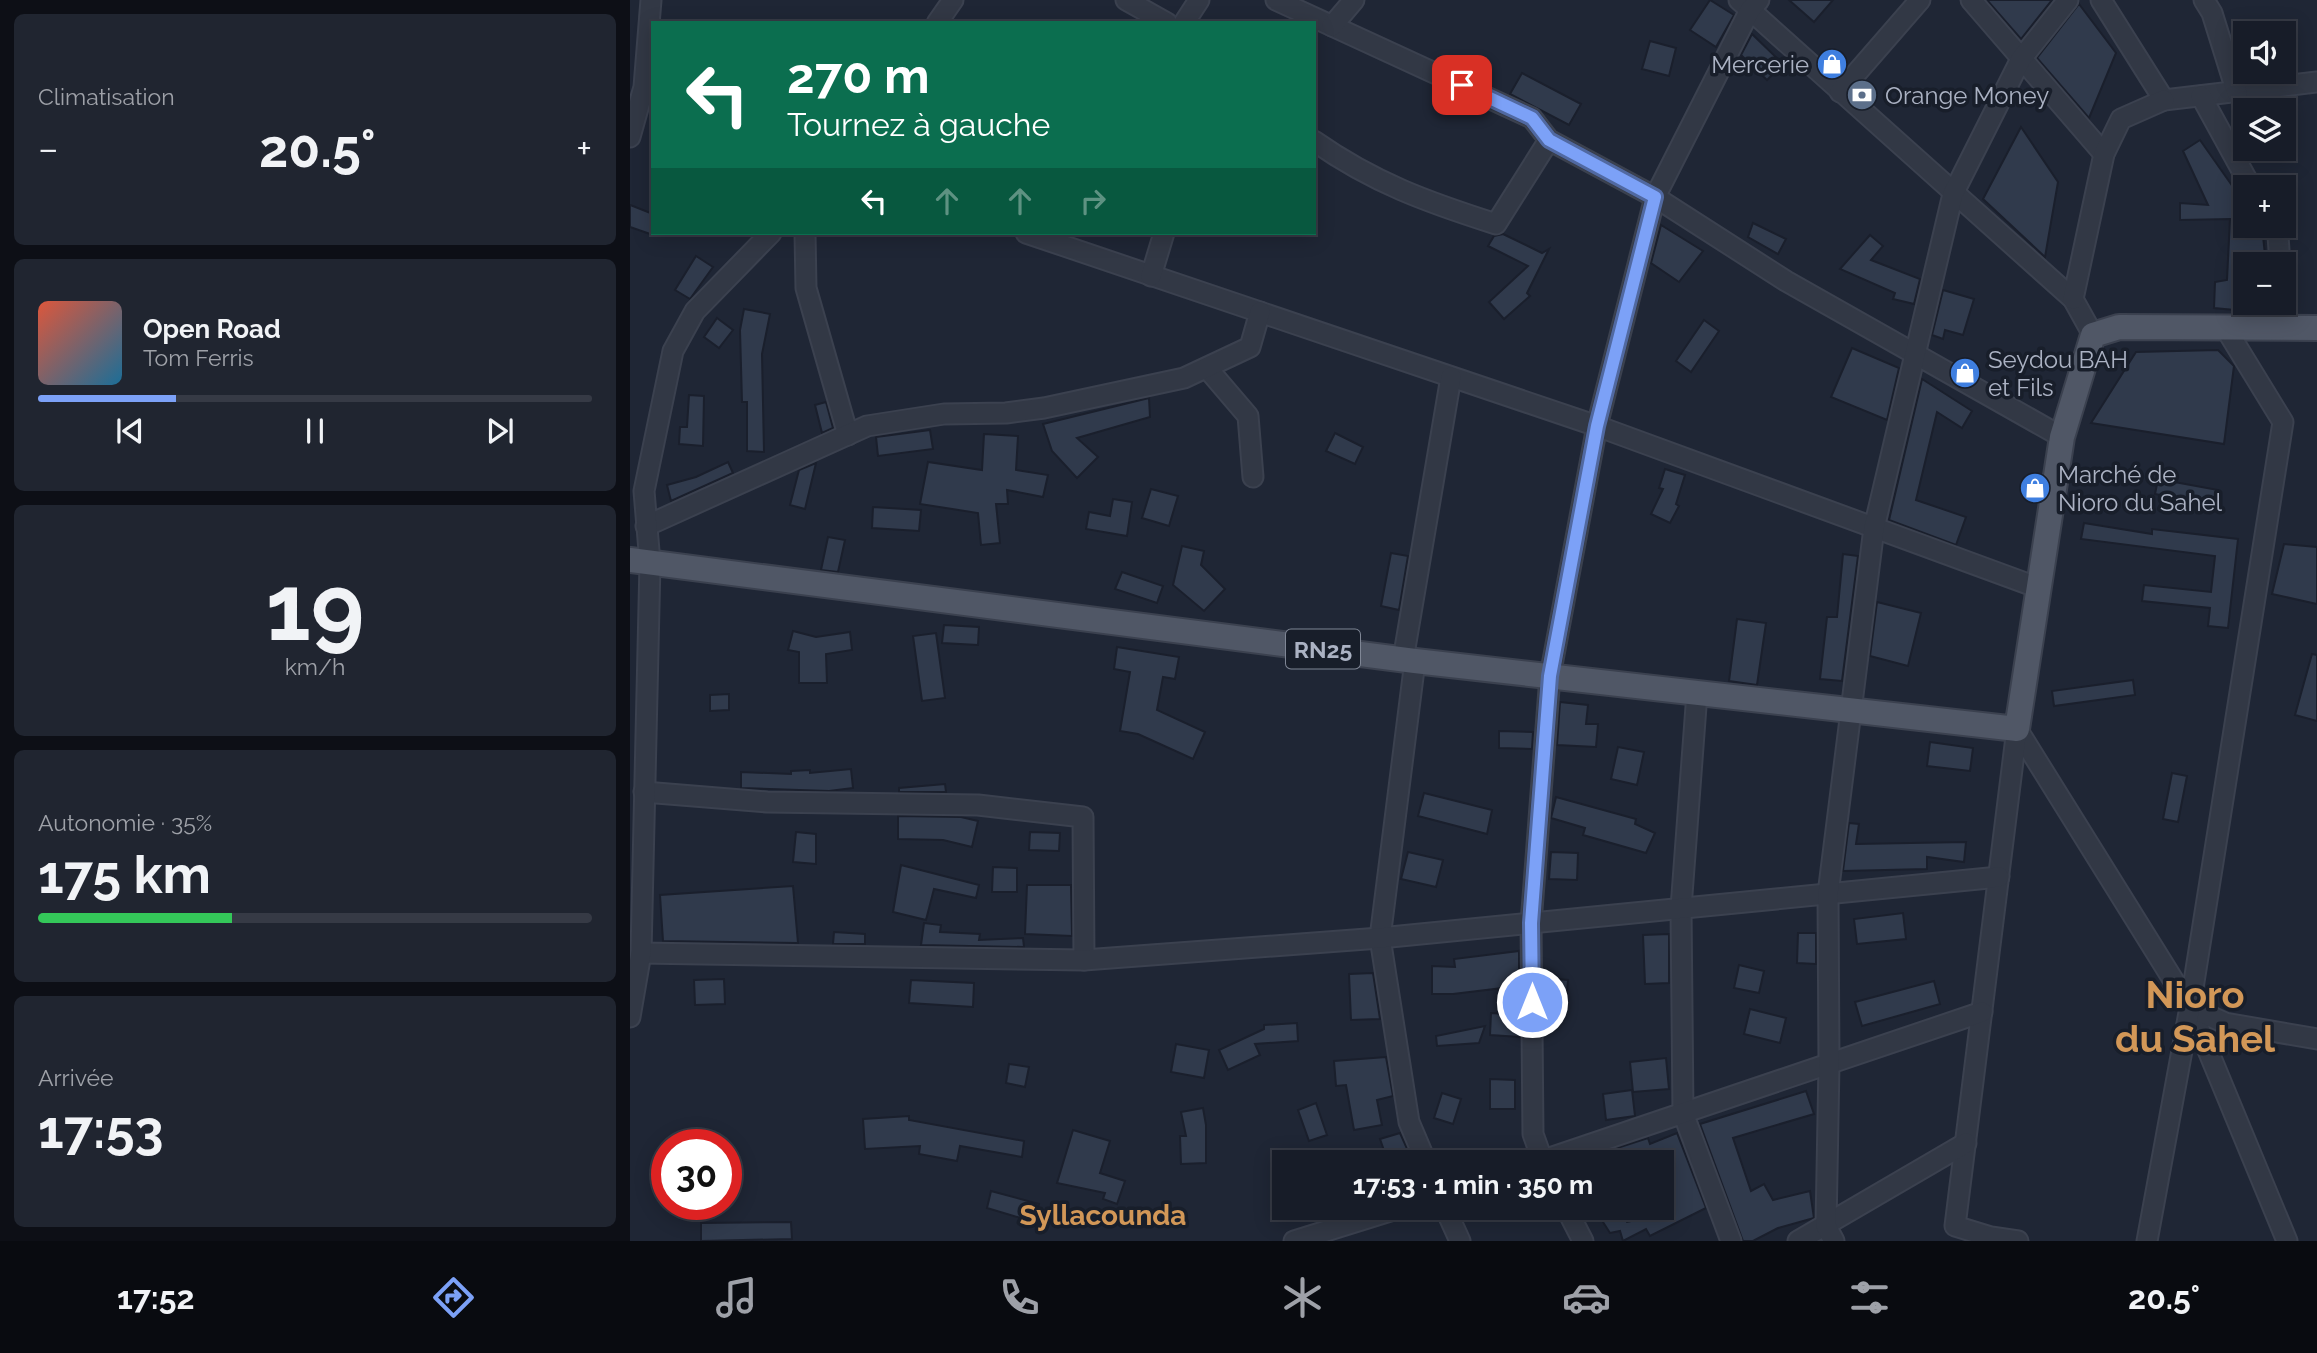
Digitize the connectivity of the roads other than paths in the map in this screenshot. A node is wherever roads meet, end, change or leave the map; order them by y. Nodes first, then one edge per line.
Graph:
1 (651, 0) edge
2 (953, 0) edge
3 (1126, 0) edge
4 (1199, 0) edge
5 (1276, 0) edge
6 (1354, 0) edge
7 (1920, 0) edge
8 (1971, 0) edge
9 (2068, 0) edge
10 (2101, 0) edge
11 (2204, 0) edge
12 (1749, 3) edge
13 (1290, 16) edge
14 (938, 21) edge
15 (1163, 21) edge
16 (1185, 21) edge
17 (1311, 21) edge
18 (1316, 22) edge
19 (1332, 26) junction
20 (2021, 59) junction
21 (2317, 82) edge
22 (642, 87) edge
23 (1840, 92) junction
24 (2237, 93) junction
25 (2201, 96) junction
26 (2164, 100) junction
27 (630, 137) edge
28 (1549, 140) junction
29 (1316, 142) edge
30 (2104, 154) junction
31 (2244, 175) edge
32 (1952, 194) junction
33 (1655, 197) junction
34 (769, 235) edge
35 (805, 235) edge
36 (1032, 235) edge
37 (1163, 235) edge
38 (1151, 276) junction
39 (2073, 299) junction
40 (1260, 312) junction
41 (2283, 315) edge
42 (2226, 328) junction
43 (2284, 328) junction
44 (2317, 328) edge
45 (2093, 335) junction
46 (1914, 352) junction
47 (1207, 368) junction
48 (1451, 377) junction
49 (1597, 426) junction
50 (848, 435) junction
51 (2062, 437) junction
52 (1254, 477) dead end
53 (646, 526) junction
54 (1874, 528) junction
55 (640, 562) edge
56 (2039, 588) junction
57 (1409, 660) junction
58 (1550, 676) junction
59 (1697, 693) junction
60 (1852, 710) junction
61 (2017, 729) junction
62 (644, 792) junction
63 (1998, 877) junction
64 (1828, 894) junction
65 (1681, 908) junction
66 (1531, 923) junction
67 (1380, 938) junction
68 (641, 953) junction
69 (1084, 960) junction
70 (2190, 1007) junction
71 (1982, 1012) junction
72 (630, 1017) edge
73 (2317, 1039) edge
74 (1829, 1064) junction
75 (1683, 1113) junction
76 (1966, 1143) junction
77 (1421, 1150) edge
78 (1538, 1150) edge
79 (1574, 1150) edge
80 (1361, 1220) edge
81 (1450, 1220) edge
82 (1572, 1220) edge
83 (1830, 1233) edge
84 (1954, 1233) edge
85 (1294, 1241) edge
86 (1460, 1241) edge
87 (1583, 1241) edge
88 (1731, 1241) edge
89 (1798, 1241) edge
90 (2018, 1241) edge
91 (2147, 1241) edge
92 (2287, 1241) edge

1 - 22 street
2 - 14 street
3 - 15 street
4 - 16 street
5 - 13 street
6 - 19 street
7 - 23 street
8 - 20 street
9 - 20 street
10 - 26 street
11 - 24 street
12 - 23 street
12 - 33 street
13 - 17 street
18 - 19 street
19 - 28 street
20 - 30 street
20 - 32 street
21 - 24 street
22 - 27 street
23 - 32 street
24 - 25 street
25 - 26 street
25 - 31 street
26 - 30 street
28 - 29 street
28 - 33 street
30 - 39 street
32 - 39 street
32 - 46 street
33 - 46 street
33 - 49 street
34 - 53 street
35 - 50 street
36 - 38 street
37 - 38 street
38 - 40 street
39 - 45 street
40 - 47 street
40 - 48 street
41 - 43 street
42 - 43 main road
42 - 45 main road
42 - 70 street
43 - 44 main road
45 - 51 main road
46 - 51 street
46 - 54 street
47 - 50 street
47 - 52 street
48 - 49 street
48 - 57 street
49 - 54 street
49 - 58 street
50 - 53 street
51 - 56 main road
53 - 55 street
54 - 56 street
54 - 60 street
55 - 57 main road, RN25
55 - 62 street
56 - 61 main road
57 - 58 main road, RN25
57 - 67 street
58 - 59 main road, RN25
58 - 66 street
59 - 60 main road, RN25
59 - 65 street
60 - 61 main road, RN25
60 - 64 street
61 - 63 street
61 - 70 street
62 - 68 street
62 - 69 street
63 - 64 street
63 - 71 street
64 - 65 street
64 - 74 street
65 - 66 street
65 - 75 street
66 - 67 street
66 - 78 street
67 - 69 street
67 - 77 street
68 - 69 street
68 - 72 street
70 - 73 street
70 - 91 street
70 - 92 street
71 - 74 street
71 - 76 street
74 - 75 street
74 - 83 street
75 - 79 street
75 - 88 street
76 - 83 street
76 - 84 street
80 - 85 street
81 - 86 street
82 - 87 street
83 - 89 street
84 - 90 street

